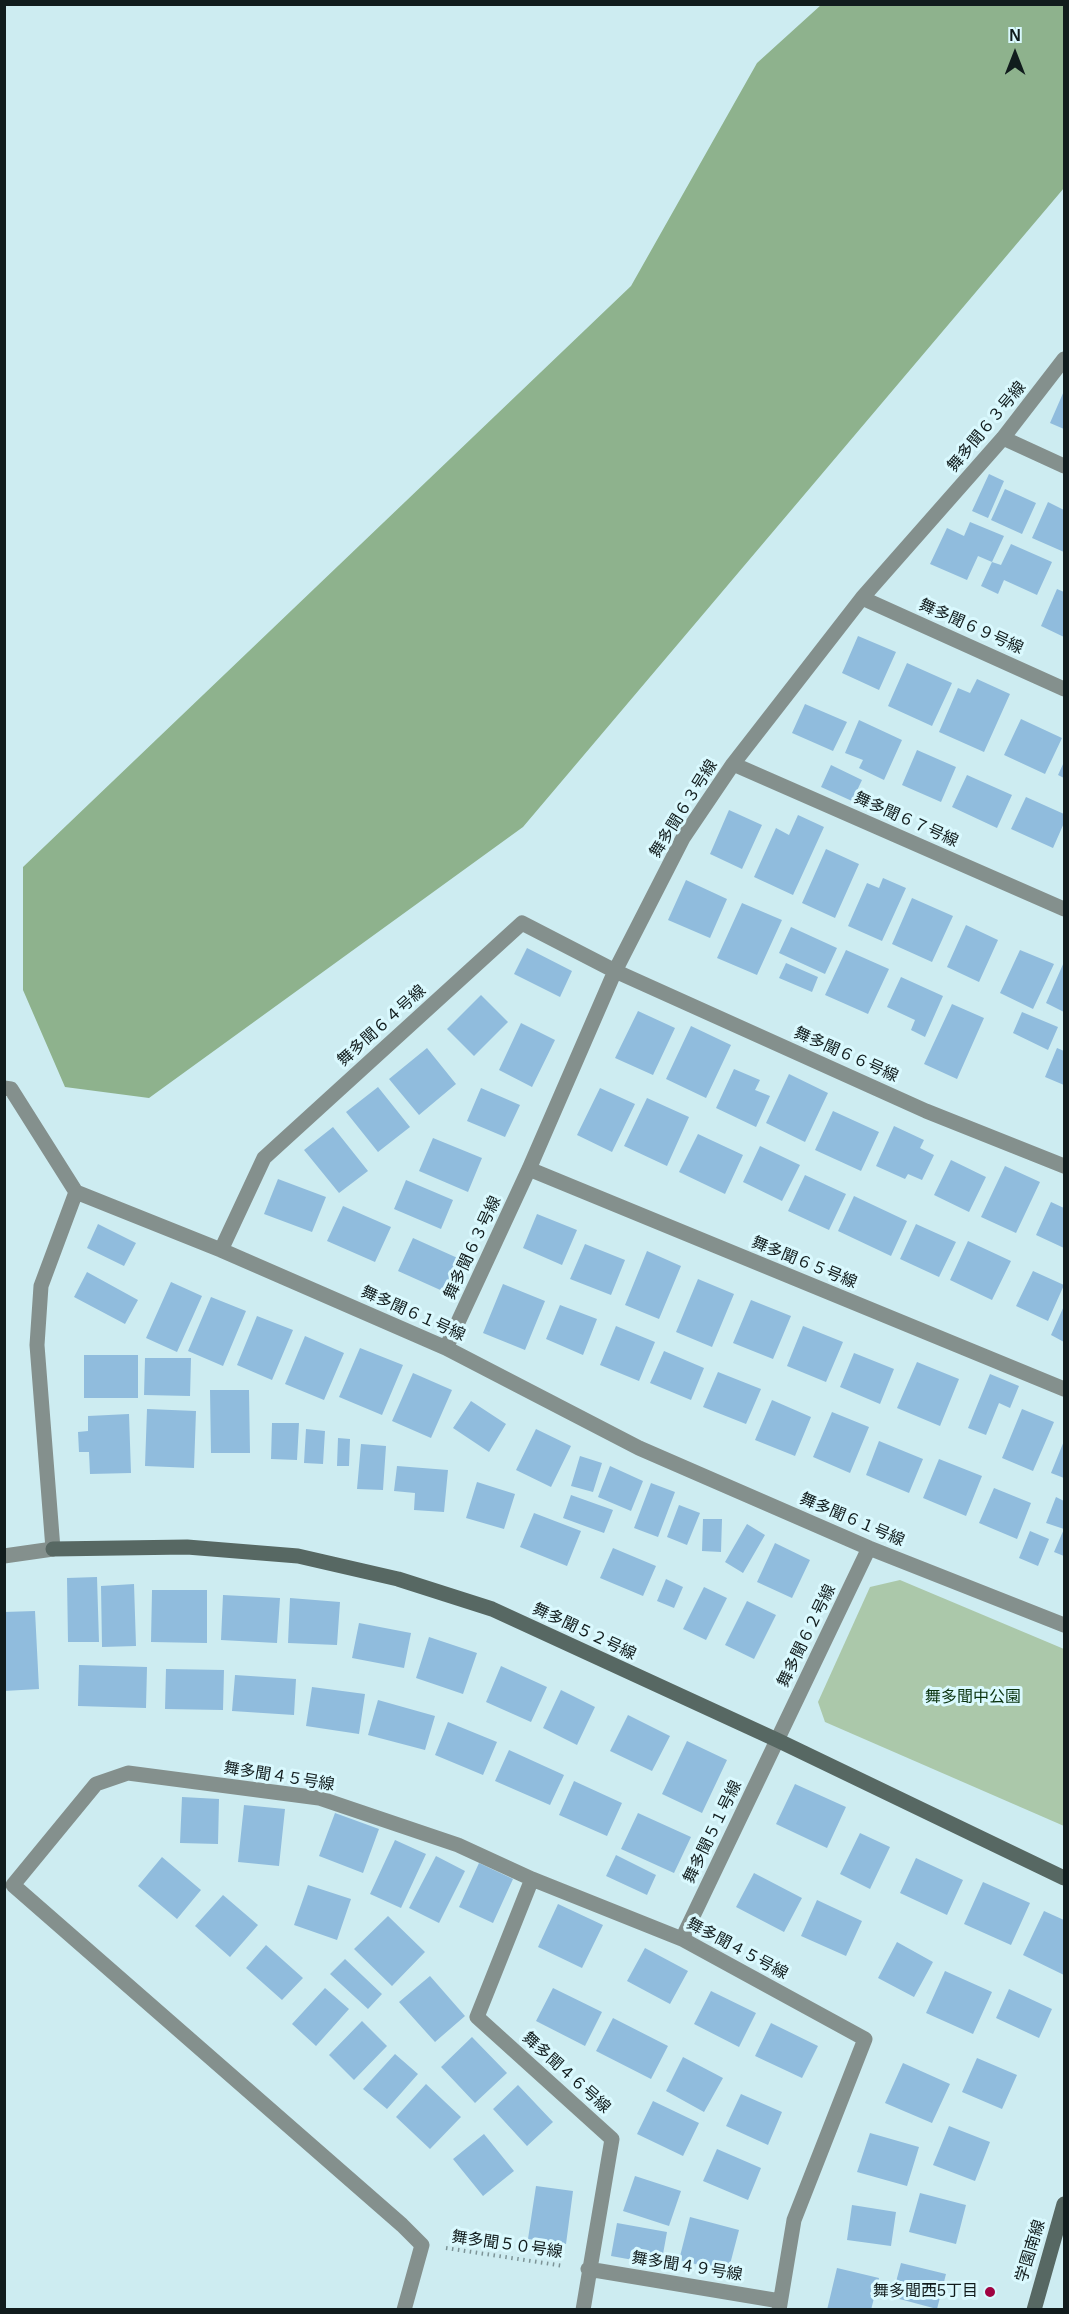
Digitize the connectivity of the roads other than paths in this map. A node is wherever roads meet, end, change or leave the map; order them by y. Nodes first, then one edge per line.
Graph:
1 (1065, 359) edge
2 (1003, 438) junction
3 (1065, 466) edge
4 (862, 598) junction
5 (1065, 689) edge
6 (734, 764) junction
7 (1065, 909) edge
8 (615, 970) junction
9 (4, 1088) edge
10 (1065, 1166) edge
11 (529, 1169) junction
12 (76, 1192) junction
13 (221, 1250) junction
14 (446, 1348) junction
15 (1065, 1389) edge
16 (869, 1548) junction
17 (53, 1549) junction
18 (4, 1556) edge
19 (1065, 1625) edge
20 (777, 1740) junction
21 (1065, 1878) edge
22 (532, 1880) junction
23 (682, 1939) junction
24 (1065, 2204) edge
25 (588, 2269) junction
26 (780, 2305) edge
27 (404, 2310) edge
28 (583, 2310) edge
29 (1034, 2310) edge

1 - 2 street, 舞多聞６３号線
2 - 3 street
2 - 4 street, 舞多聞６３号線
4 - 5 street, 舞多聞６９号線
4 - 6 street, 舞多聞６３号線
6 - 7 street, 舞多聞６７号線
6 - 8 street, 舞多聞６３号線
8 - 10 street, 舞多聞６６号線
8 - 11 street, 舞多聞６３号線
8 - 13 street, 舞多聞６４号線
9 - 12 street
11 - 14 street, 舞多聞６３号線
11 - 15 street, 舞多聞６５号線
12 - 13 street, 舞多聞６１号線
12 - 17 street
13 - 14 street, 舞多聞６１号線
14 - 16 street, 舞多聞６１号線
16 - 19 street, 舞多聞６１号線
16 - 20 street, 舞多聞６２号線
17 - 18 street
17 - 20 street, 舞多聞５２号線
20 - 21 street, 舞多聞５２号線
20 - 23 street, 舞多聞５１号線
22 - 23 street, 舞多聞４５号線
22 - 25 street, 舞多聞４６号線
22 - 27 street, 舞多聞４５号線
23 - 26 street, 舞多聞４５号線
24 - 29 street, 学園南線
25 - 26 street, 舞多聞４９号線
25 - 28 street, 舞多聞４６号線

